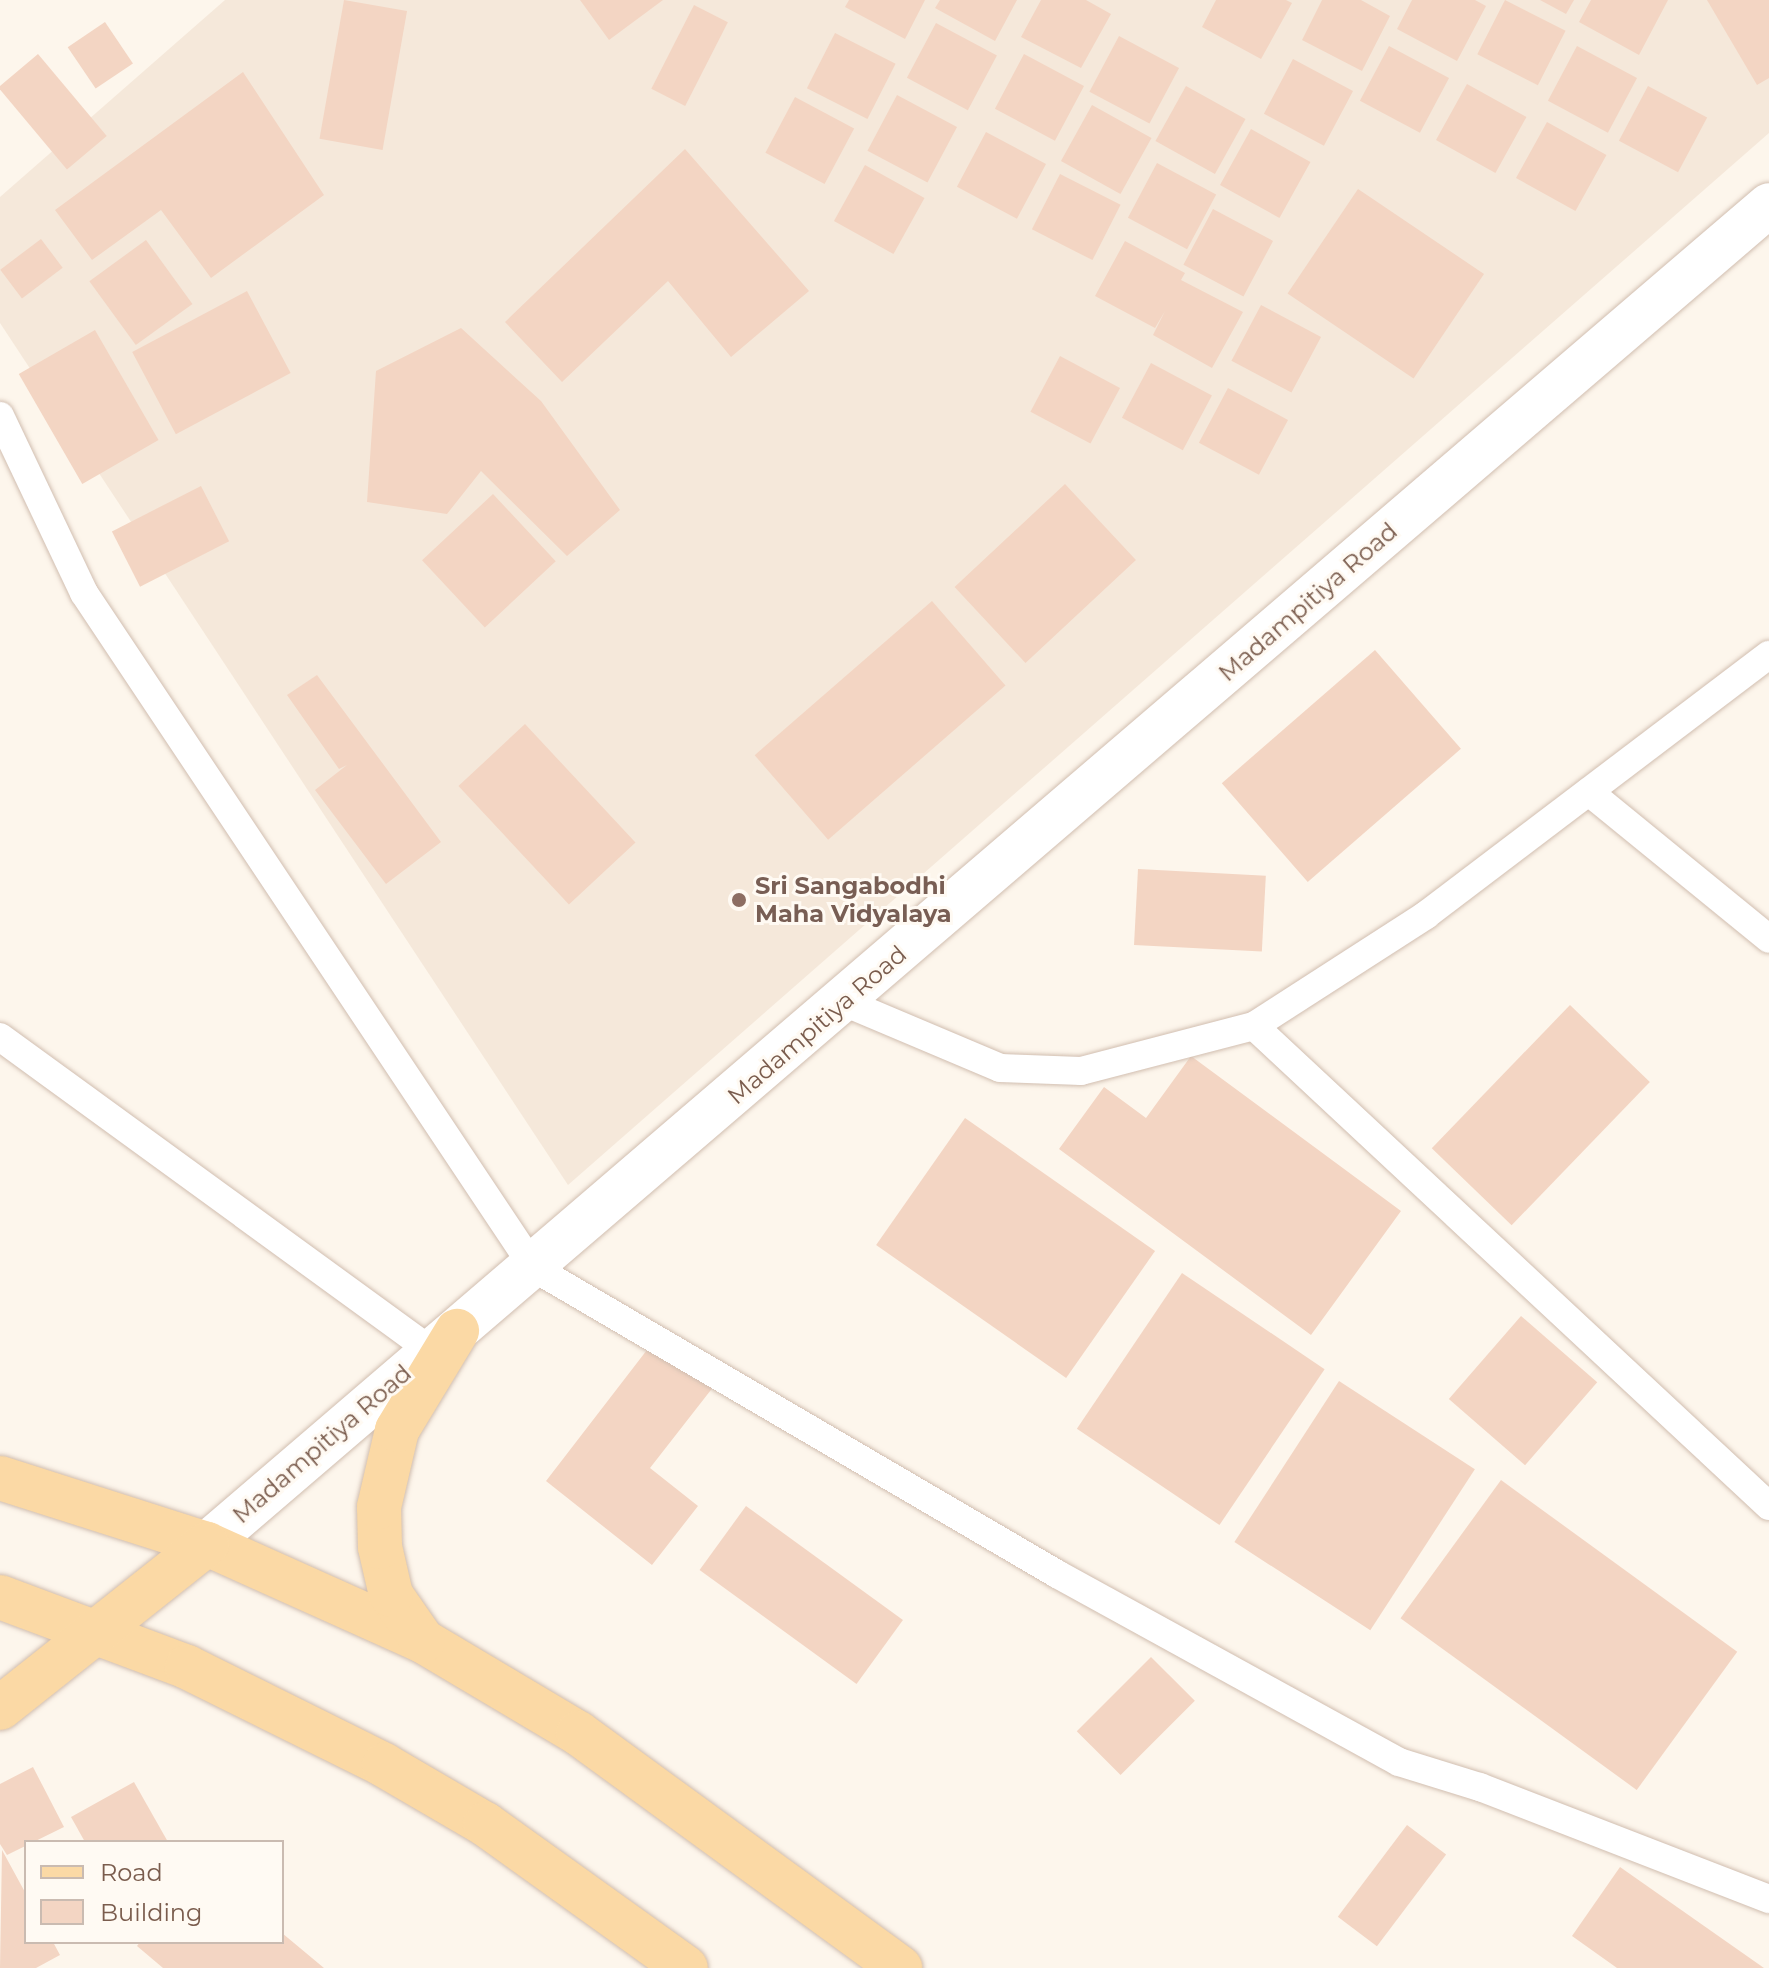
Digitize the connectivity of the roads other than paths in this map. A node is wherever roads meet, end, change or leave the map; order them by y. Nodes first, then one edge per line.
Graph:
1 (1769, 205) edge
2 (0, 416) edge
3 (1769, 655) edge
4 (1589, 792) junction
5 (1769, 939) edge
6 (844, 1002) junction
7 (1254, 1026) junction
8 (0, 1037) edge
9 (534, 1268) junction
10 (443, 1341) junction
11 (0, 1478) edge
12 (1769, 1506) edge
13 (207, 1544) junction
14 (0, 1597) edge
15 (96, 1632) junction
16 (423, 1641) junction
17 (0, 1708) edge
18 (1769, 1899) edge
19 (686, 1968) edge
20 (900, 1968) edge

1 - 6 main road, Madampitiya Road
2 - 9 lane
3 - 4 lane
4 - 5 lane
4 - 7 lane
6 - 7 lane
6 - 9 main road, Madampitiya Road
7 - 12 lane
8 - 10 lane
9 - 10 main road, Madampitiya Road
9 - 18 lane
10 - 13 main road, Madampitiya Road
10 - 16 main road
11 - 13 main road
13 - 15 main road, Madampitiya Road
13 - 16 main road
14 - 15 main road
15 - 17 main road, Madampitiya Road
15 - 19 main road
16 - 20 main road

